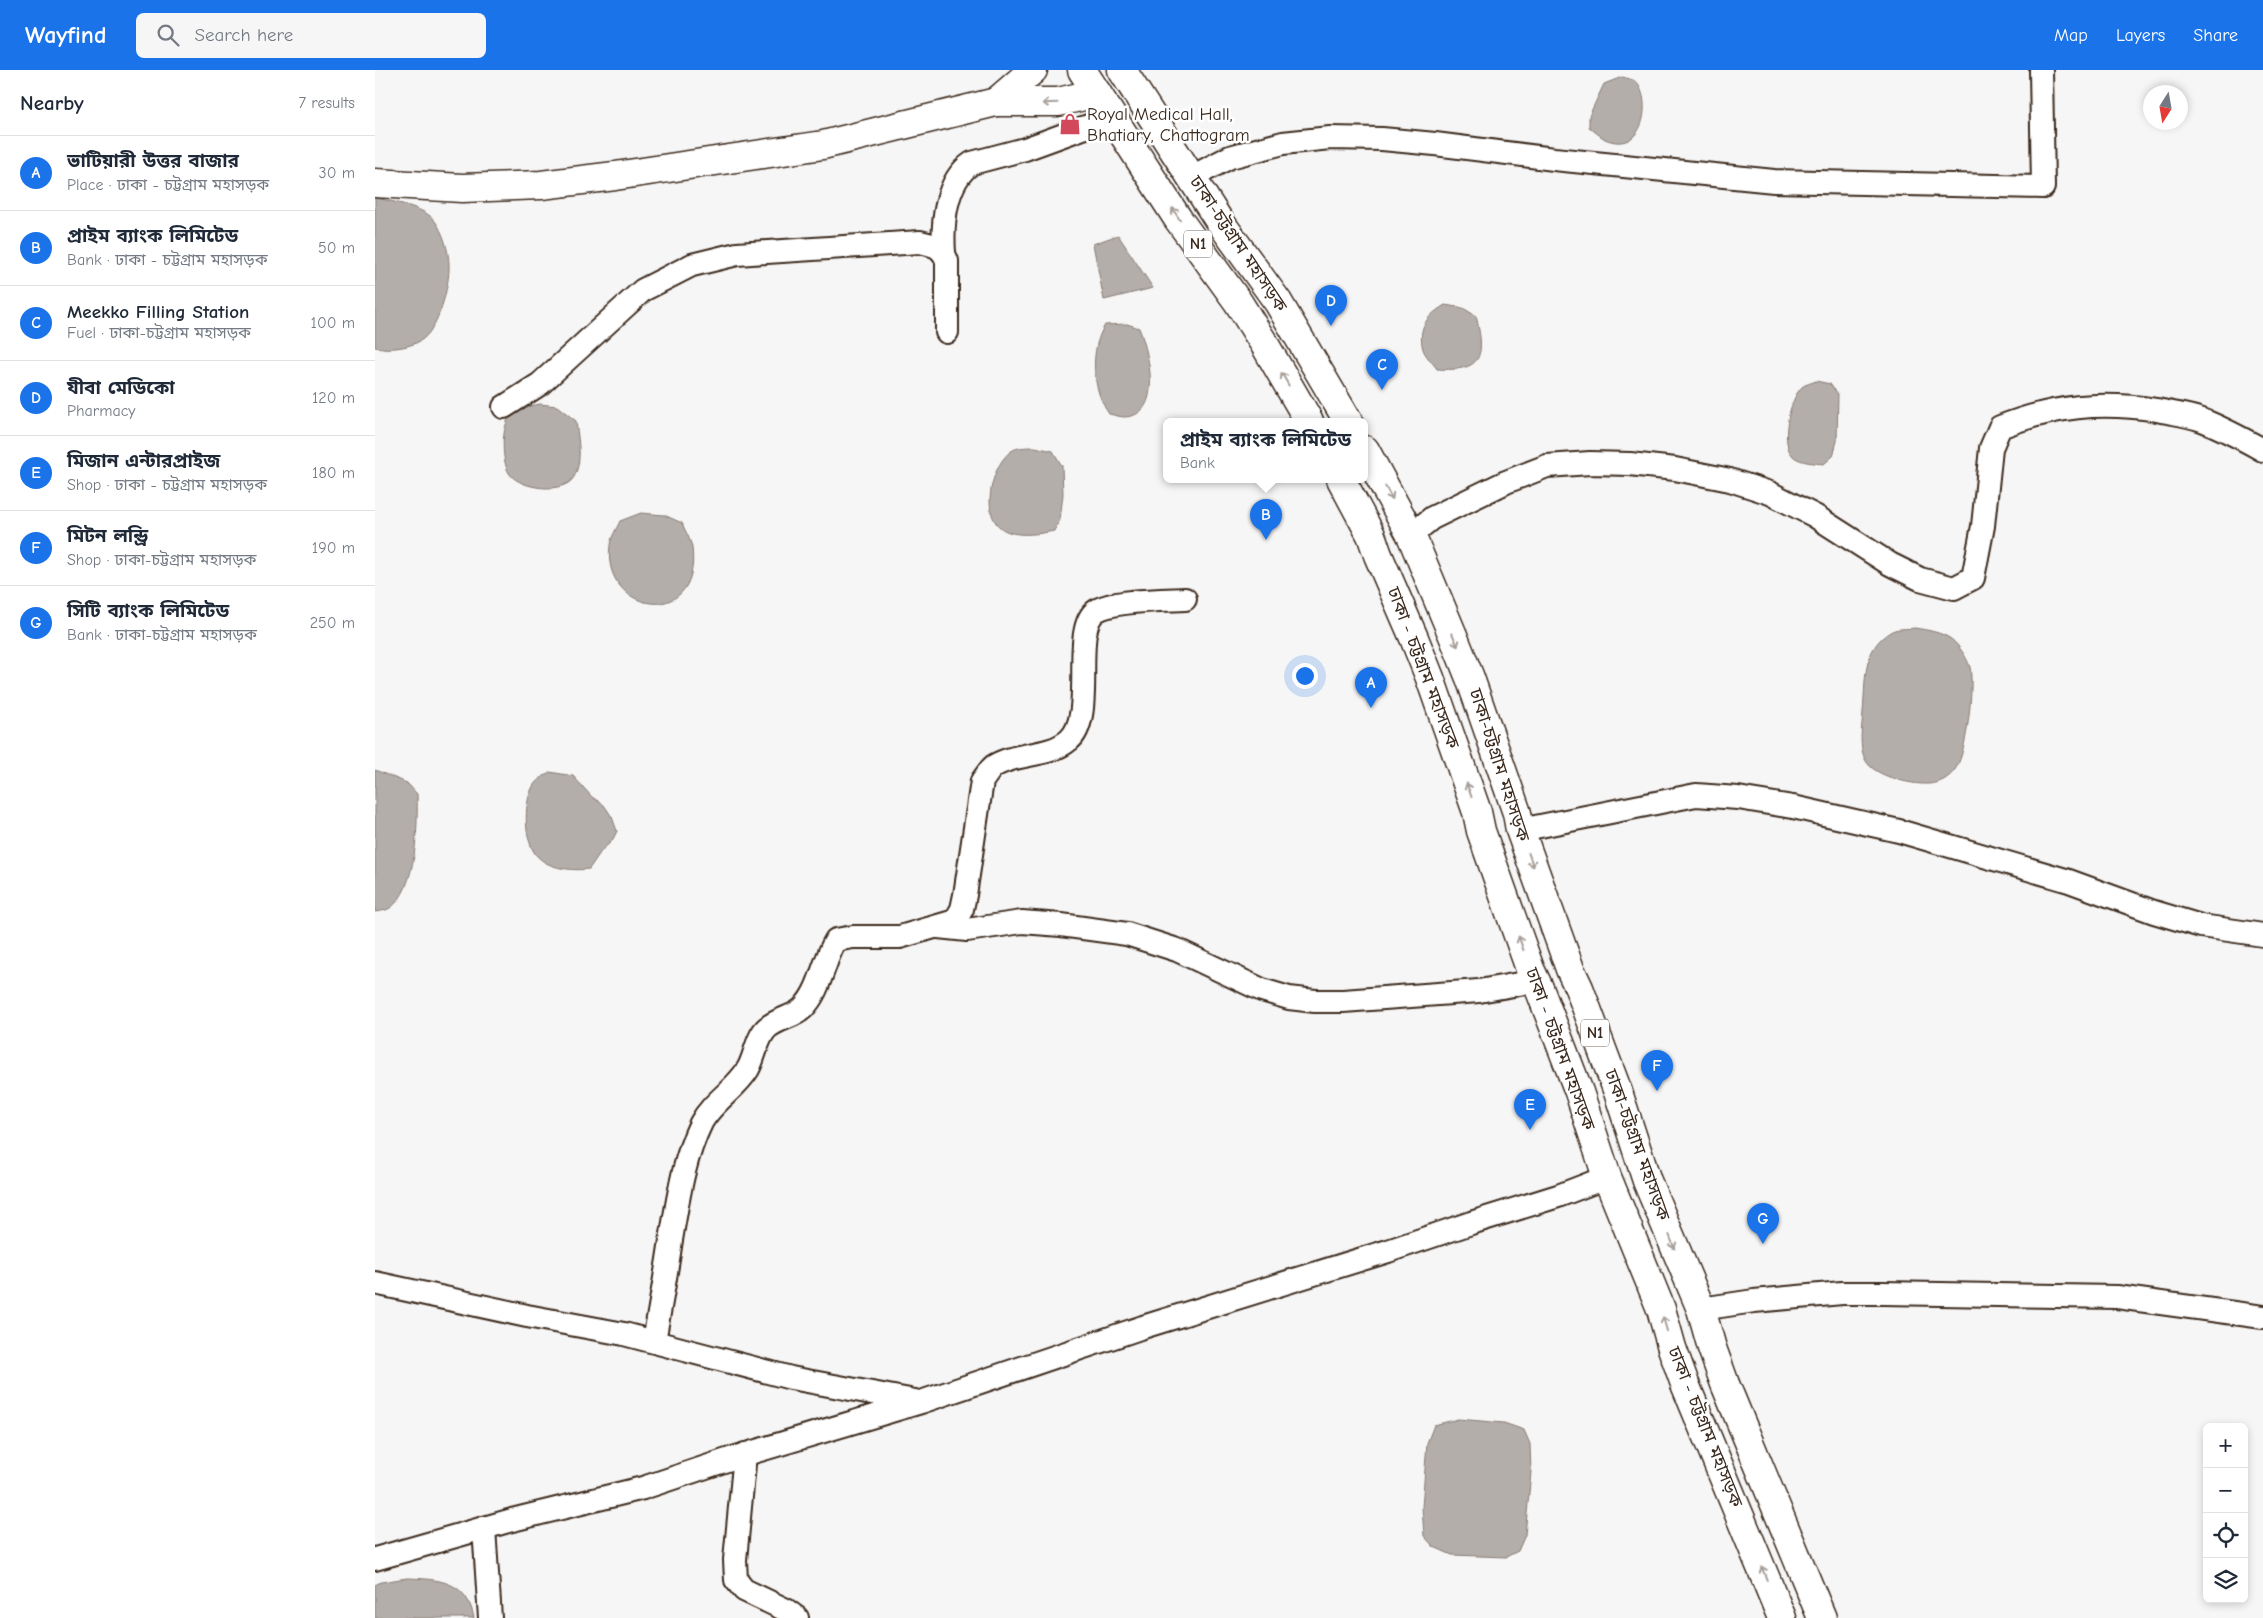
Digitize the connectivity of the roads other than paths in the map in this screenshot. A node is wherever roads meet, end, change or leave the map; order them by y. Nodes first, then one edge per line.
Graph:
1 (1033, 70) edge
2 (1082, 70) edge
3 (1122, 70) edge
4 (2041, 70) edge
5 (1097, 93) junction
6 (996, 102) junction
7 (1113, 117) junction
8 (1193, 177) junction
9 (375, 182) edge
10 (944, 253) junction
11 (947, 332) dead end
12 (504, 407) dead end
13 (1307, 418) edge
14 (1347, 418) edge
15 (2263, 450) edge
16 (1368, 456) edge
17 (1343, 483) edge
18 (1411, 535) junction
19 (1185, 599) dead end
20 (1520, 830) junction
21 (937, 927) junction
22 (2263, 935) edge
23 (1536, 981) junction
24 (1607, 1177) junction
25 (375, 1283) edge
26 (1701, 1309) junction
27 (2263, 1317) edge
28 (654, 1341) junction
29 (921, 1402) junction
30 (745, 1454) junction
31 (484, 1528) junction
32 (375, 1559) edge
33 (490, 1618) edge
34 (797, 1618) edge
35 (1782, 1618) edge
36 (1822, 1618) edge

1 - 6 main road
2 - 5 main road, N1
3 - 8 main road, ঢাকা-চট্টগ্রাম মহাসড়ক / N1
4 - 8 street
5 -> 6 main road
5 - 7 main road, N1
6 - 9 main road
7 - 10 street
13 -> 7 main road, N1
8 - 14 main road, ঢাকা-চট্টগ্রাম মহাসড়ক / N1
10 - 11 street
10 - 12 street
15 - 18 street
16 -> 18 main road, ঢাকা-চট্টগ্রাম মহাসড়ক / N1
23 -> 17 main road, ঢাকা - চট্টগ্রাম মহাসড়ক / N1
18 -> 20 main road, ঢাকা-চট্টগ্রাম মহাসড়ক / N1
19 - 21 street
20 - 22 street
20 -> 26 main road, ঢাকা-চট্টগ্রাম মহাসড়ক / N1
21 - 23 street
21 - 28 street
23 - 24 main road, ঢাকা - চট্টগ্রাম মহাসড়ক / N1
24 - 29 street
35 -> 24 main road, ঢাকা - চট্টগ্রাম মহাসড়ক / N1
25 - 28 street
26 - 27 street
26 - 36 main road, ঢাকা-চট্টগ্রাম মহাসড়ক / N1
28 - 29 street
29 - 30 street
30 - 31 street
30 - 34 street
31 - 32 street
31 - 33 street

